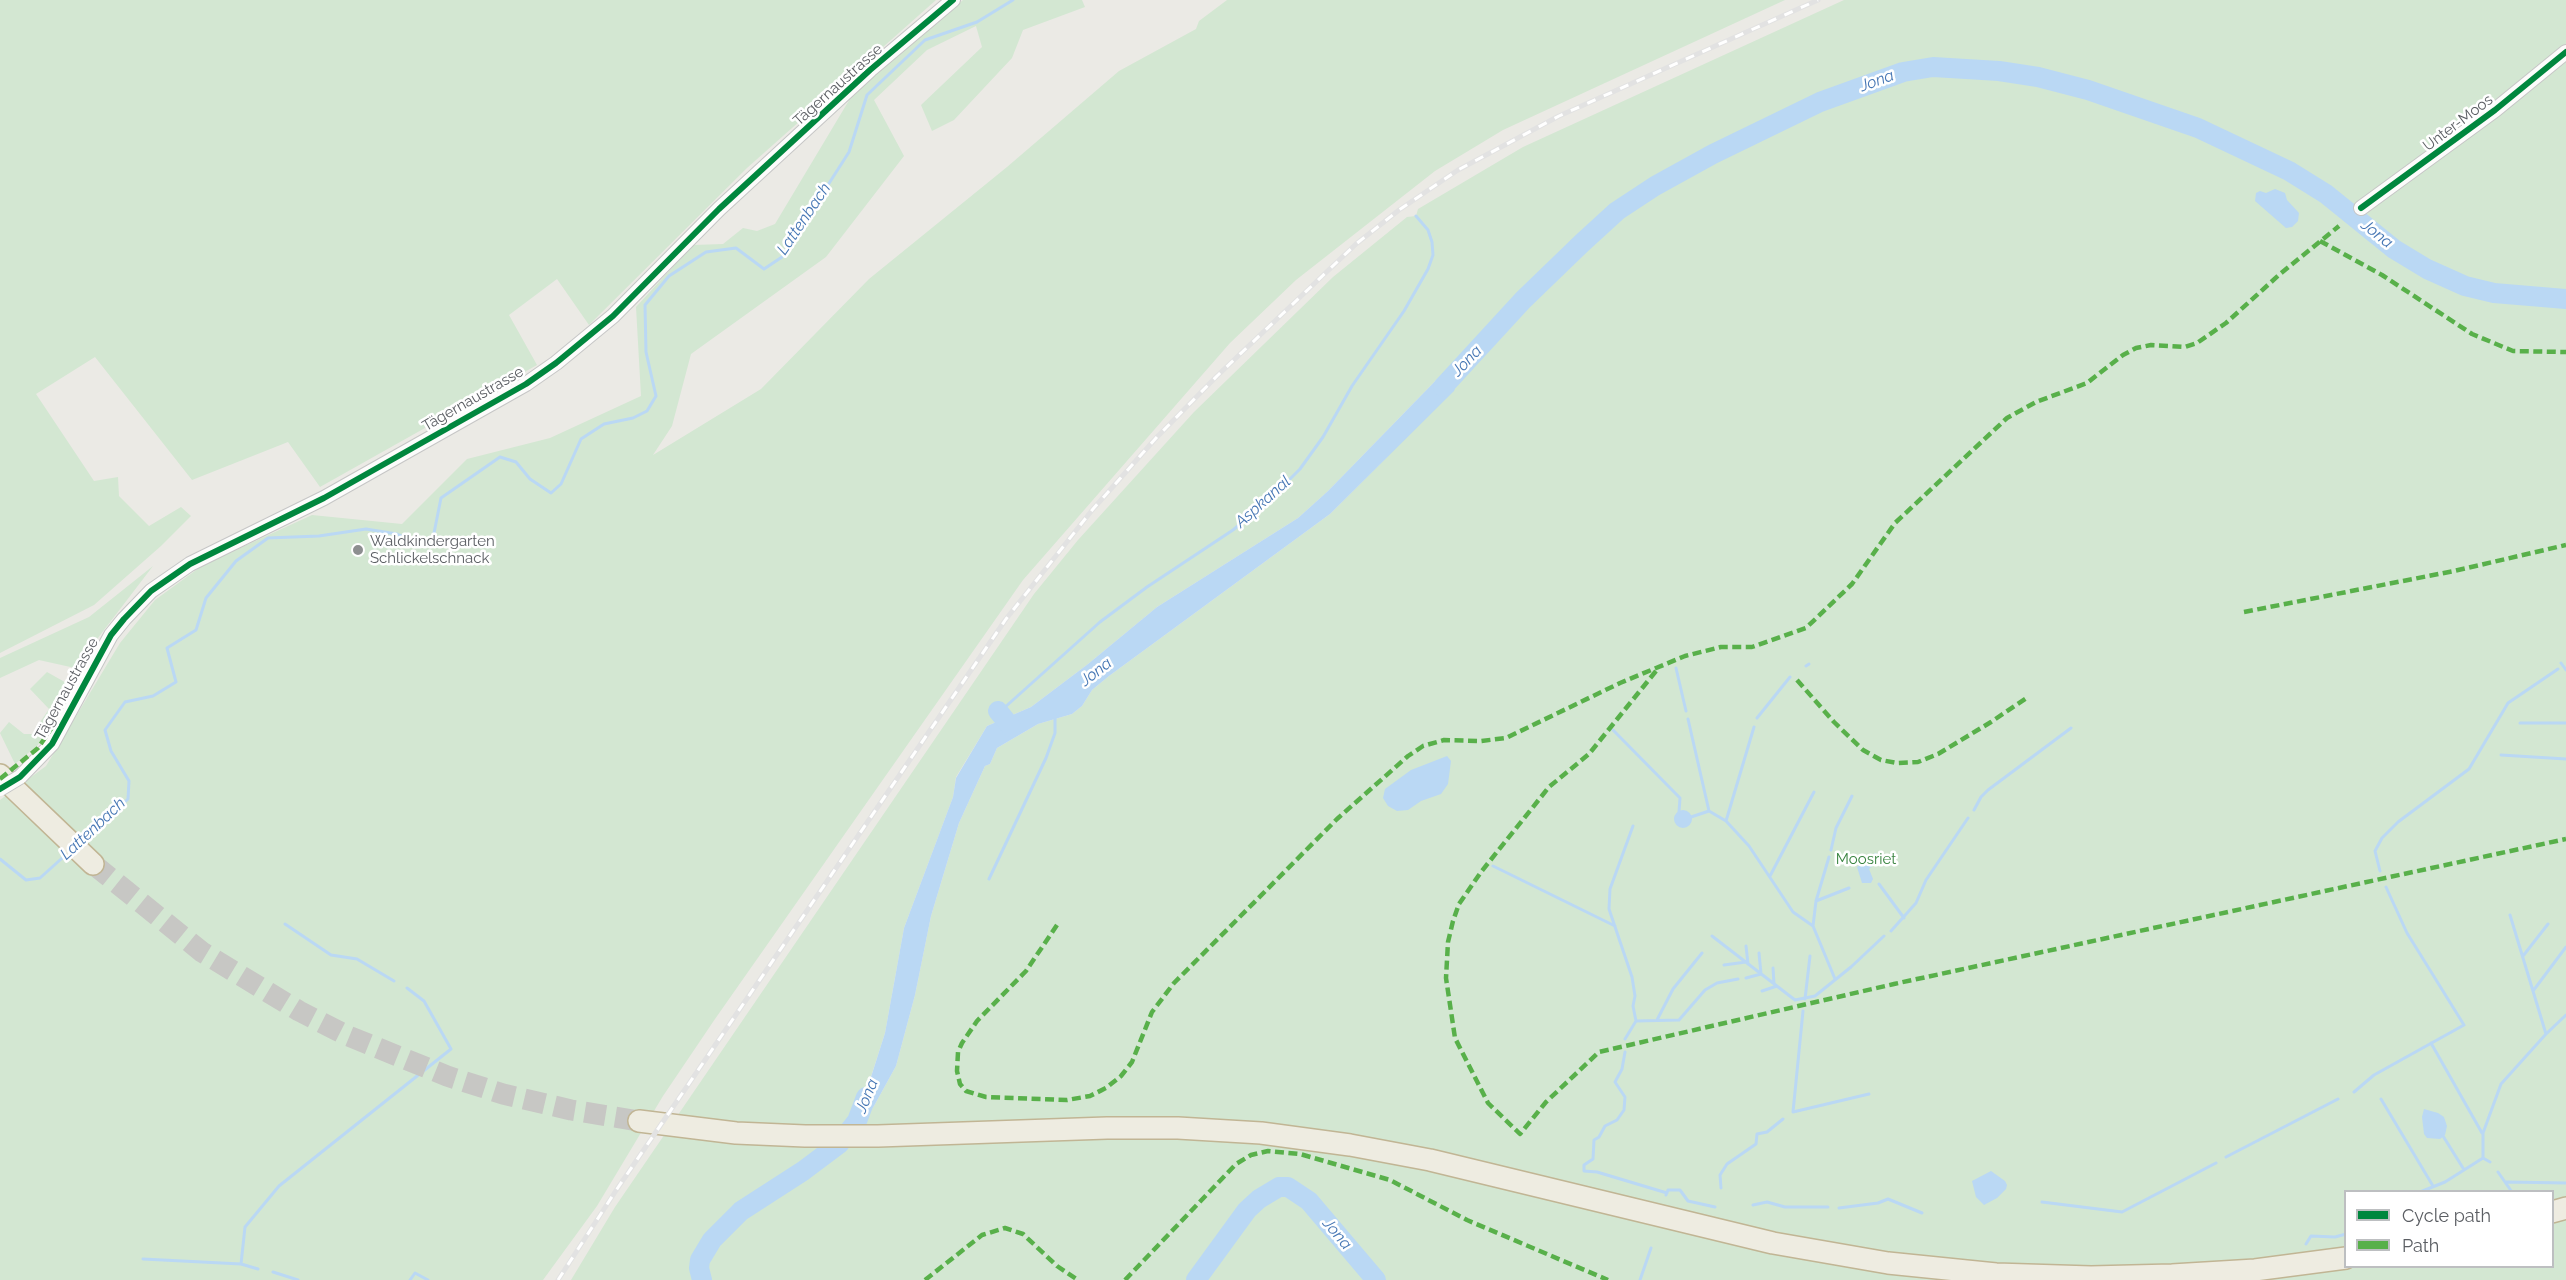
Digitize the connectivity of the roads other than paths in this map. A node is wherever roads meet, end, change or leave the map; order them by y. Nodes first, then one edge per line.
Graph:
1 (953, 0) edge
2 (2566, 52) edge
3 (2361, 208) dead end
4 (10, 776) edge
5 (0, 789) edge
6 (80, 853) tunnel mouth
7 (639, 1121) tunnel mouth
8 (2344, 1258) edge

1 - 4 street, Tägernaustrasse
2 - 3 street, Unter-Moos
4 - 5 street, Tägernaustrasse, bridge
4 - 6 highway
7 - 8 highway

